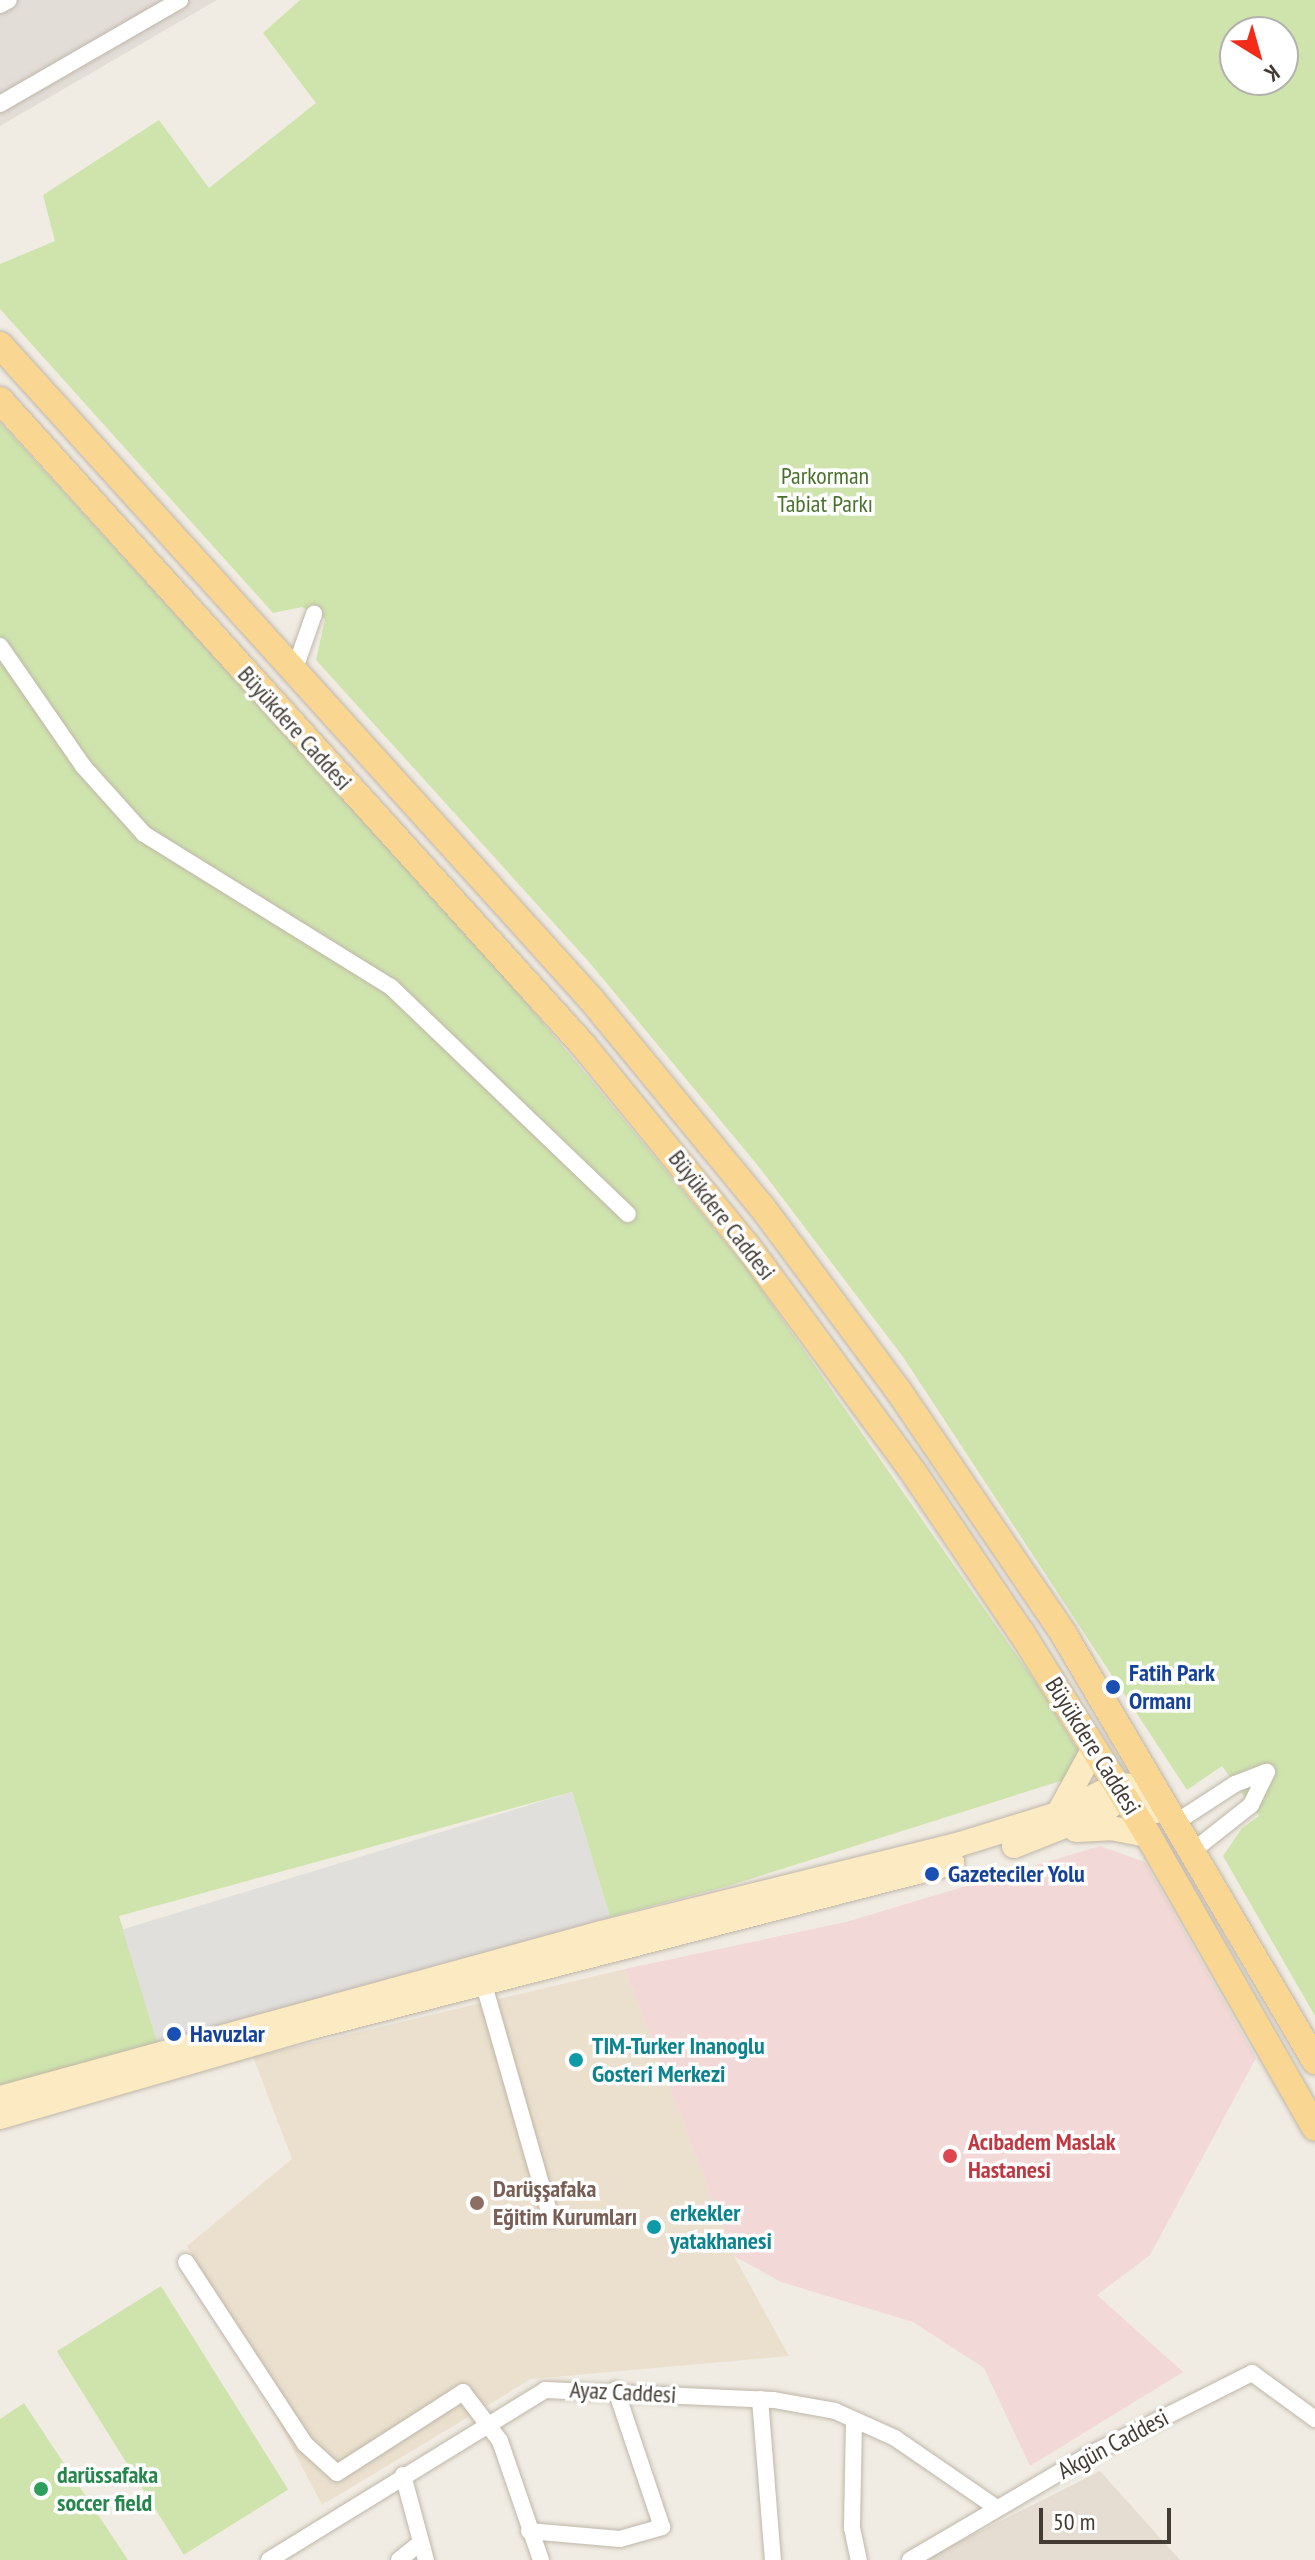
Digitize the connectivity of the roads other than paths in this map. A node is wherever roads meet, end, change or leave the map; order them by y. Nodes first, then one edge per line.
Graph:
1 (9, 0) edge
2 (180, 0) edge
3 (0, 5) edge
4 (0, 104) edge
5 (0, 345) edge
6 (0, 400) edge
7 (314, 614) dead end
8 (0, 646) edge
9 (293, 674) junction
10 (628, 1214) dead end
11 (1094, 1748) junction
12 (1132, 1785) junction
13 (1178, 1821) junction
14 (1058, 1823) junction
15 (1148, 1835) junction
16 (1194, 1850) junction
17 (1208, 1873) junction
18 (484, 1985) junction
19 (1315, 2061) edge
20 (5, 2106) edge
21 (1315, 2128) edge
22 (551, 2219) dead end
23 (186, 2262) dead end
24 (616, 2390) junction
25 (760, 2399) junction
26 (1315, 2419) edge
27 (854, 2421) junction
28 (490, 2422) junction
29 (403, 2475) junction
30 (997, 2508) junction
31 (529, 2531) junction
32 (421, 2542) junction
33 (269, 2560) edge
34 (399, 2560) edge
35 (426, 2560) edge
36 (541, 2560) edge
37 (773, 2560) edge
38 (859, 2560) edge
39 (910, 2560) edge

1 - 3 street
2 - 4 street
5 - 9 main road, Büyükdere Caddesi
6 - 11 main road, Büyükdere Caddesi
7 - 9 street
8 - 10 street
9 - 12 main road, Büyükdere Caddesi
11 - 12 main road, Büyükdere Caddesi
11 - 14 main road
12 - 13 main road, Büyükdere Caddesi
12 - 14 main road
12 - 15 main road, Büyükdere Caddesi
12 - 17 main road
13 - 16 main road, Büyükdere Caddesi
13 - 16 street
14 - 15 main road
14 - 18 main road
14 - 20 main road
15 - 21 main road, Büyükdere Caddesi
16 - 17 main road, Büyükdere Caddesi
17 - 19 main road, Büyükdere Caddesi
18 - 20 main road
18 - 22 street
23 - 28 street
24 - 25 street, Ayaz Caddesi
24 - 28 street, Ayaz Caddesi
24 - 31 street
25 - 27 street, Ayaz Caddesi
25 - 37 street
26 - 30 street, Akgün Caddesi
27 - 30 street, Ayaz Caddesi
27 - 38 street
28 - 29 street, Ayaz Caddesi
28 - 31 street
29 - 32 street
29 - 33 street, Ayaz Caddesi
30 - 39 street, Akgün Caddesi
31 - 36 street
32 - 34 street
32 - 35 street

